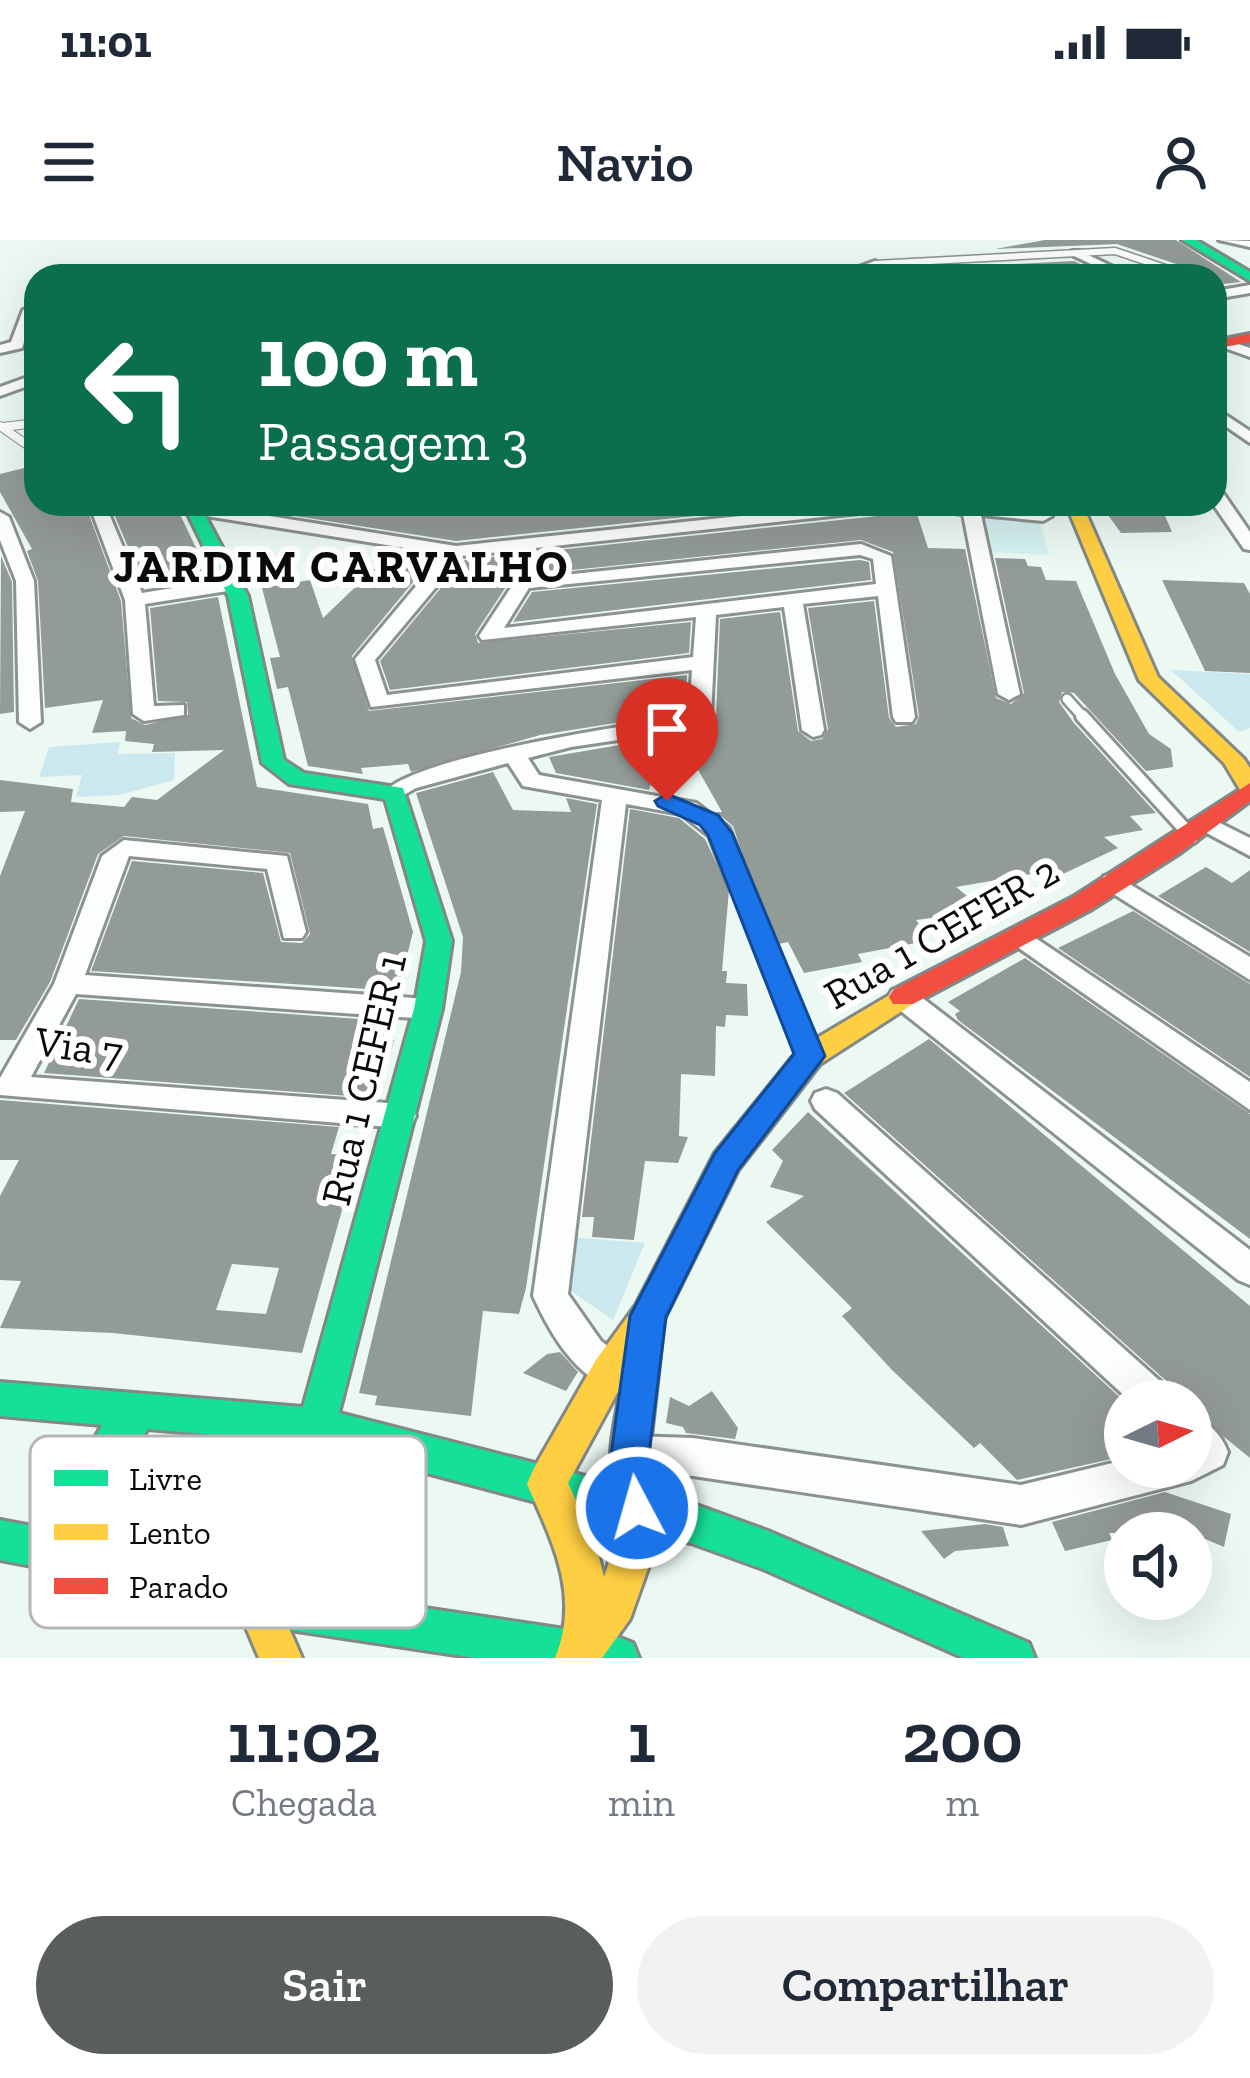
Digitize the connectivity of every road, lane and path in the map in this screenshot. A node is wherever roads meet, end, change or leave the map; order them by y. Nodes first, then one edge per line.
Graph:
1 (1188, 240) edge
2 (1225, 240) edge
3 (1250, 244) edge
4 (1076, 253) junction
5 (879, 263) junction
6 (876, 264) edge
7 (883, 264) edge
8 (1100, 264) edge
9 (1156, 264) edge
10 (1217, 264) edge
11 (1241, 284) edge
12 (1250, 289) edge
13 (24, 323) edge
14 (0, 349) edge
15 (103, 516) edge
16 (197, 516) edge
17 (251, 516) edge
18 (788, 516) edge
19 (971, 516) edge
20 (1079, 516) edge
21 (0, 517) edge
22 (1242, 522) edge
23 (550, 541) junction
24 (1250, 545) edge
25 (456, 551) junction
26 (234, 584) junction
27 (535, 584) dead end
28 (885, 589) junction
29 (135, 600) junction
30 (793, 601) junction
31 (706, 611) junction
32 (704, 662) junction
33 (1009, 694) dead end
34 (1067, 699) dead end
35 (176, 710) dead end
36 (904, 717) dead end
37 (30, 722) dead end
38 (813, 730) dead end
39 (514, 754) junction
40 (1250, 789) edge
41 (394, 793) junction
42 (615, 794) junction
43 (1201, 831) junction
44 (1250, 848) edge
45 (737, 879) joint
46 (1113, 882) junction
47 (293, 932) dead end
48 (1022, 938) junction
49 (1250, 970) edge
50 (68, 984) junction
51 (902, 997) junction
52 (428, 1009) junction
53 (810, 1056) junction
54 (1250, 1098) edge
55 (826, 1101) dead end
56 (401, 1116) junction
57 (1250, 1270) edge
58 (648, 1316) junction
59 (609, 1372) junction
60 (1133, 1380) edge
61 (642, 1384) junction
62 (0, 1399) edge
63 (143, 1408) junction
64 (317, 1426) junction
65 (114, 1436) edge
66 (357, 1436) edge
67 (426, 1453) edge
68 (630, 1455) junction
69 (547, 1484) junction
70 (1104, 1484) edge
71 (637, 1508) junction
72 (0, 1540) edge
73 (30, 1546) edge
74 (267, 1628) edge
75 (408, 1628) edge
76 (578, 1655) edge
77 (280, 1658) edge
78 (618, 1658) edge
79 (1014, 1658) edge

1 - 10 street
2 - 3 street
4 - 5 lane
4 - 8 street
4 - 9 lane
5 - 6 street
5 - 7 lane
11 - 12 street
13 - 14 street
15 - 29 street
16 - 26 street
17 - 25 street
18 - 23 street
19 - 33 street
20 - 40 street, Rua 1 CEFER 2
21 - 37 street
22 - 24 street
23 - 25 street
23 - 31 street
25 - 32 street
26 - 29 street
26 - 41 street
27 - 28 street
28 - 30 street
28 - 36 street
29 - 35 street
30 - 31 street
30 - 38 street
31 - 32 street
32 - 39 street
34 - 43 lane
39 - 41 street
39 - 42 street
40 - 43 street, Rua 1 CEFER 2
41 - 52 street, Rua 1 CEFER 1
42 - 45 street
42 - 59 street
43 - 44 street
43 - 46 street, Rua 1 CEFER 2
45 - 53 lane
46 - 48 street, Rua 1 CEFER 2
46 - 49 street
47 - 50 street, Via 7
48 - 51 street, Rua 1 CEFER 2
48 - 54 street
50 - 52 street
50 - 56 street, Via 7
51 - 53 street, Rua 1 CEFER 2
51 - 57 street
52 - 56 street, Rua 1 CEFER 1
53 - 58 street, Rua 1 CEFER 2
55 - 60 street
56 - 64 street, Rua 1 CEFER 1
58 - 59 street, Rua 1 CEFER 2
58 - 61 street, Rua 1 CEFER 2
59 - 61 street
59 - 69 street, Rua 1 CEFER 2
61 - 68 street, Rua 1 CEFER 2
62 - 63 street
63 - 64 street
63 - 65 street
64 - 66 street
67 - 69 street
68 - 70 street
68 - 71 street, Rua 1 CEFER 2
69 - 71 street
69 - 76 street
71 - 76 street, Rua 1 CEFER 2
71 - 79 street
72 - 73 street
74 - 77 street
75 - 76 street
76 - 78 street

